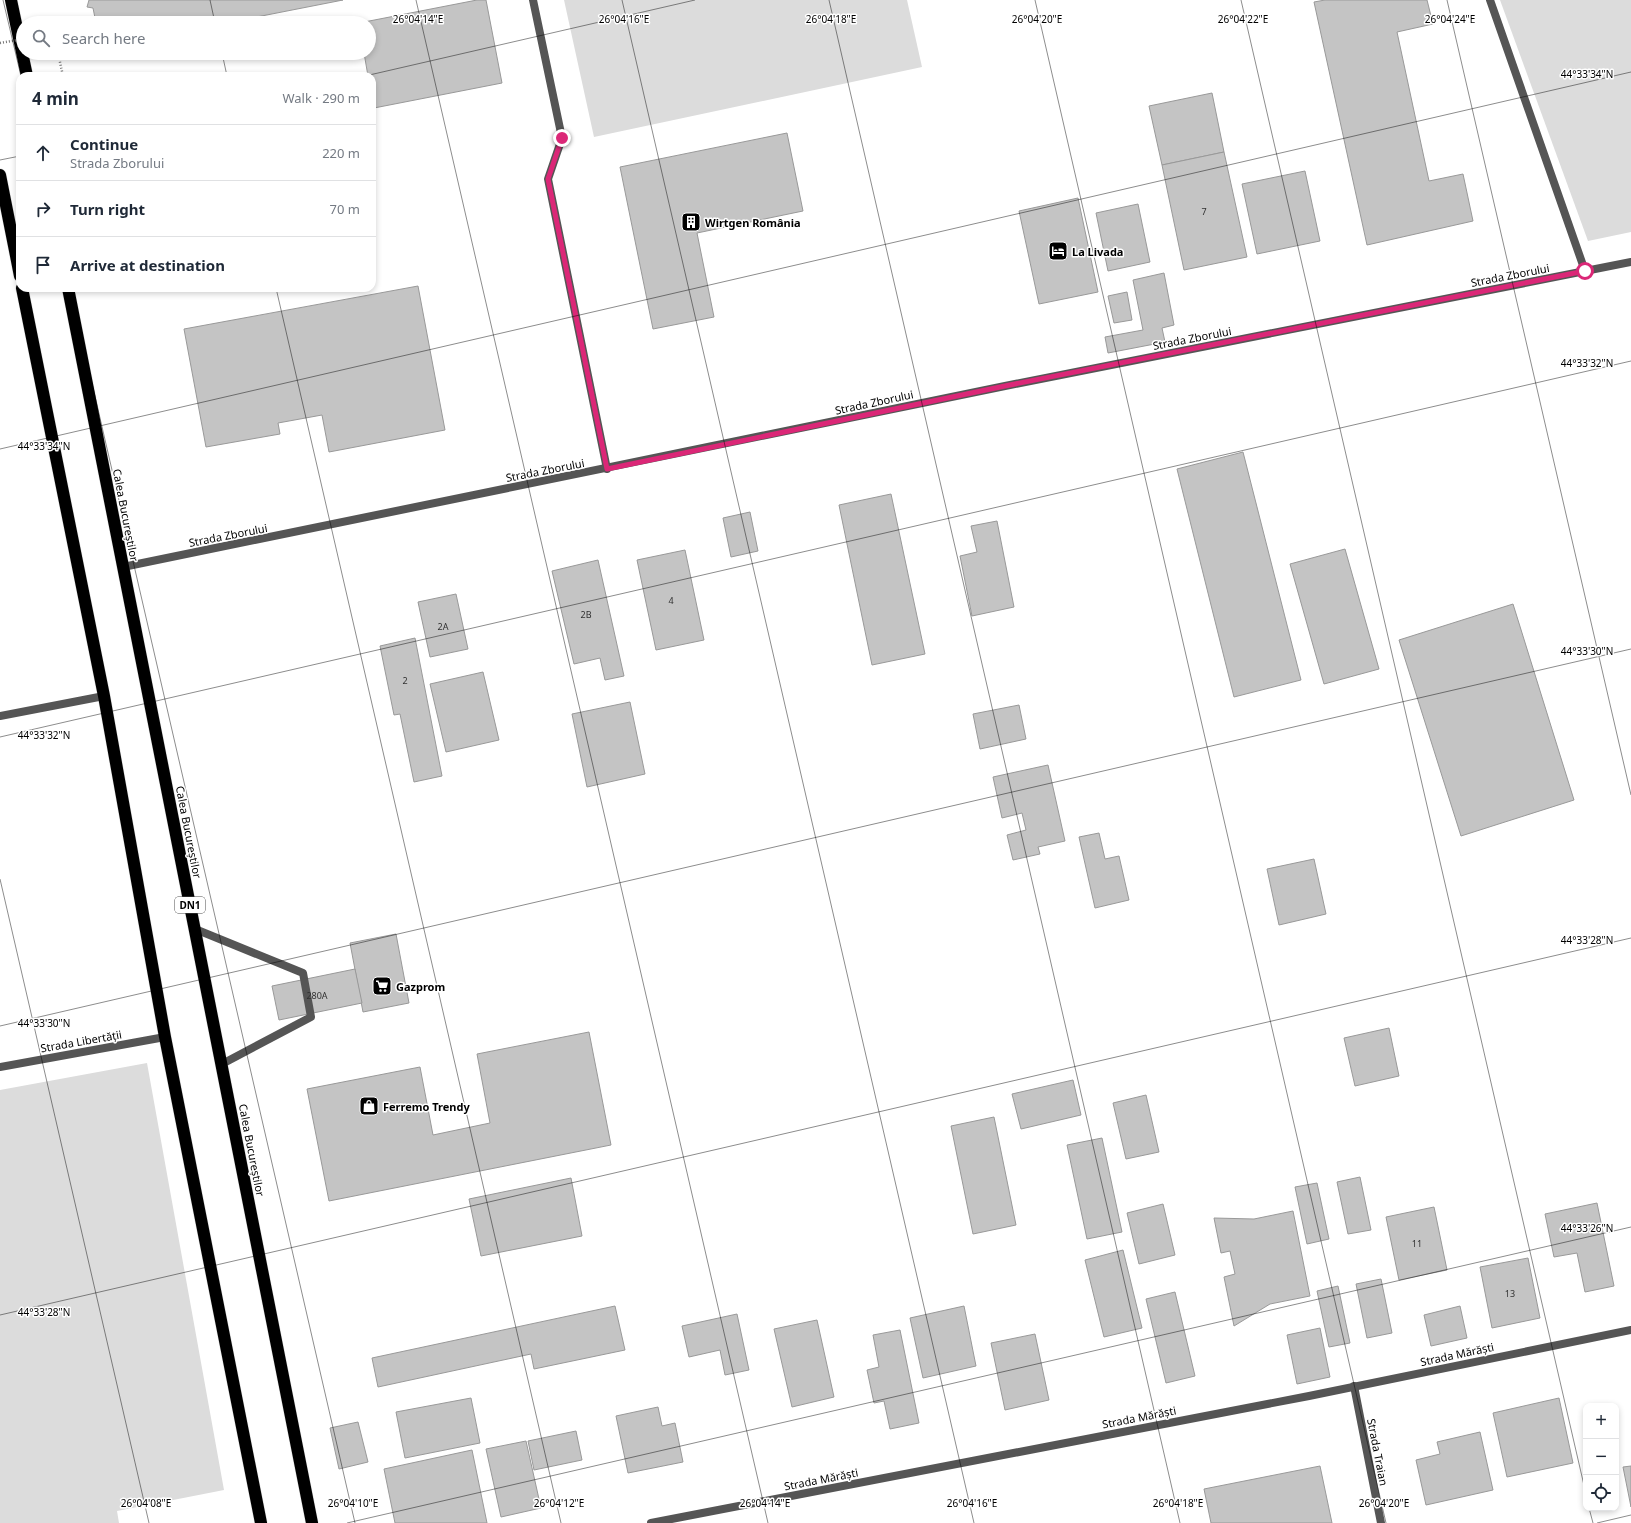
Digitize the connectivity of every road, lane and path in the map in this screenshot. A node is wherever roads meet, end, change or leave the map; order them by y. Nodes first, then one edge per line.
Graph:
1 (11, 0) edge
2 (533, 0) edge
3 (1490, 0) edge
4 (16, 25) edge
5 (16, 40) edge
6 (0, 43) edge
7 (23, 60) edge
8 (59, 60) edge
9 (25, 72) edge
10 (61, 72) edge
11 (0, 175) edge
12 (16, 256) edge
13 (1631, 262) edge
14 (1585, 271) junction
15 (23, 292) edge
16 (69, 292) edge
17 (607, 469) junction
18 (123, 567) junction
19 (104, 696) junction
20 (0, 716) edge
21 (195, 929) junction
22 (165, 1037) junction
23 (222, 1064) junction
24 (0, 1067) edge
25 (1631, 1330) edge
26 (1354, 1386) junction
27 (261, 1523) edge
28 (312, 1523) edge
29 (651, 1523) edge
30 (1381, 1523) edge

1 - 4 highway
2 - 17 street
3 - 14 street
5 - 6 path, bridge
7 - 9 highway
8 - 10 path
11 - 12 highway
13 - 14 street, Strada Zborului
14 - 17 street, Strada Zborului
15 - 19 highway
16 - 18 highway, Calea Bucureștilor / DN1
17 - 18 street, Strada Zborului
18 - 21 highway, Calea Bucureștilor / DN1
19 - 20 street
19 - 22 highway
21 - 23 highway, Calea Bucureștilor / DN1
21 - 23 street
22 - 24 street, Strada Libertății
22 - 27 highway
23 - 28 highway, Calea Bucureștilor / DN1
25 - 26 street, Strada Mărăști
26 - 29 street, Strada Mărăști
26 - 30 street, Strada Traian

